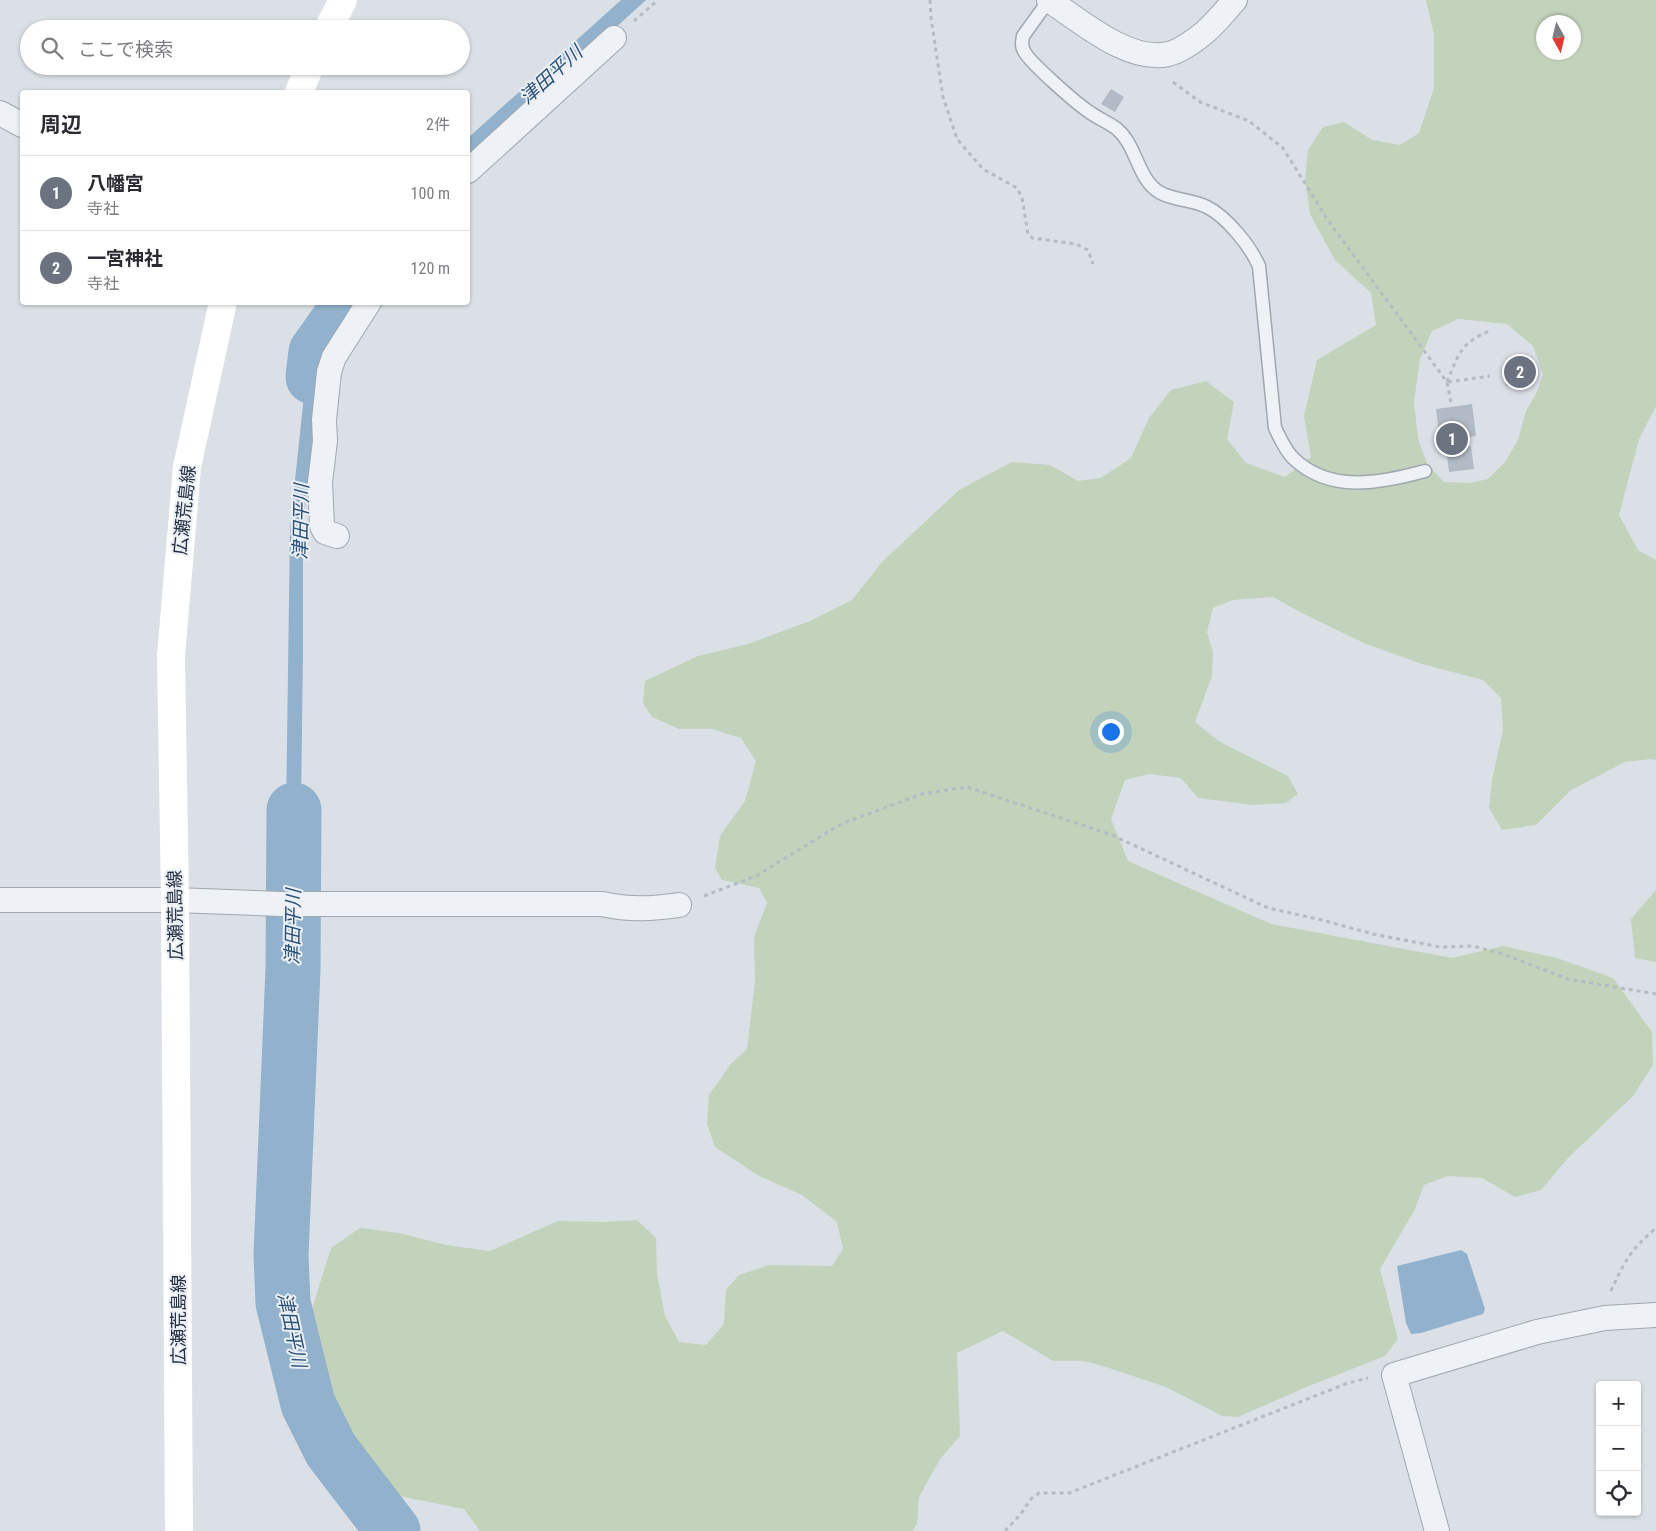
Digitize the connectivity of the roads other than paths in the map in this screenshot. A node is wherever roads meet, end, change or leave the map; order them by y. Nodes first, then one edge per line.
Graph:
1 (343, 0) edge
2 (1049, 0) edge
3 (1235, 0) edge
4 (333, 20) edge
5 (614, 38) dead end
6 (306, 75) edge
7 (300, 90) edge
8 (0, 113) edge
9 (20, 124) edge
10 (470, 169) edge
11 (221, 305) edge
12 (360, 307) edge
13 (1425, 471) dead end
14 (337, 536) dead end
15 (0, 900) edge
16 (175, 900) junction
17 (679, 905) road end
18 (1656, 1315) edge
19 (179, 1531) edge
20 (1437, 1531) edge

1 - 4 main road
2 - 3 street
2 - 13 lane
5 - 10 street
6 - 7 main road
8 - 9 street
11 - 16 main road, 広瀬荒島線
12 - 14 street
15 - 16 street
16 - 17 street
16 - 19 main road, 広瀬荒島線
18 - 20 street

